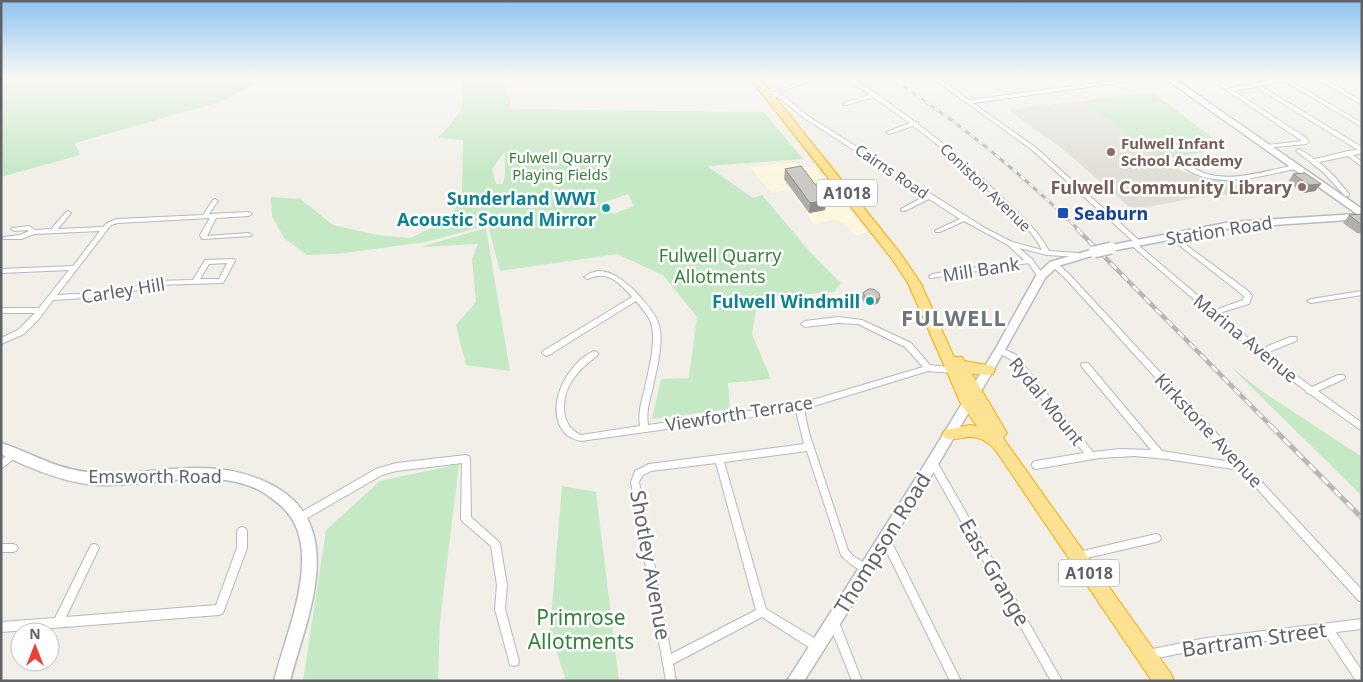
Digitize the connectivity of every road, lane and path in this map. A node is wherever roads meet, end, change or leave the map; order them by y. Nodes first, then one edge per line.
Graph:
1 (782, 109) edge
2 (796, 109) edge
3 (895, 109) edge
4 (978, 109) edge
5 (1213, 109) edge
6 (1258, 109) edge
7 (1295, 109) edge
8 (1333, 109) edge
9 (916, 123) junction
10 (1362, 126) edge
11 (889, 132) dead end
12 (1268, 147) junction
13 (1299, 151) dead end
14 (1362, 151) edge
15 (1348, 154) junction
16 (1315, 161) junction
17 (1182, 164) dead end
18 (1362, 165) edge
19 (1296, 167) junction
20 (1347, 195) dead end
21 (930, 196) junction
22 (215, 201) dead end
23 (903, 210) dead end
24 (68, 213) dead end
25 (249, 214) dead end
26 (1362, 215) edge
27 (205, 216) junction
28 (214, 216) junction
29 (964, 219) junction
30 (14, 229) dead end
31 (105, 229) junction
32 (53, 231) junction
33 (938, 231) dead end
34 (33, 232) junction
35 (249, 235) dead end
36 (1172, 237) junction
37 (6, 238) dead end
38 (1010, 244) junction
39 (1136, 244) junction
40 (1047, 252) junction
41 (1078, 255) junction
42 (1030, 261) junction
43 (1054, 264) junction
44 (74, 268) junction
45 (1, 271) edge
46 (932, 276) dead end
47 (1041, 276) junction
48 (588, 277) dead end
49 (196, 281) junction
50 (1362, 293) edge
51 (637, 297) junction
52 (51, 298) junction
53 (1311, 300) dead end
54 (41, 310) junction
55 (1, 311) edge
56 (1213, 312) junction
57 (806, 325) dead end
58 (1293, 339) dead end
59 (1, 341) edge
60 (1000, 350) junction
61 (1260, 352) junction
62 (546, 353) dead end
63 (594, 354) dead end
64 (1085, 364) dead end
65 (928, 368) junction
66 (956, 368) junction
67 (988, 370) junction
68 (1341, 377) dead end
69 (1310, 391) junction
70 (971, 397) junction
71 (799, 407) junction
72 (644, 428) junction
73 (1362, 428) edge
74 (950, 434) junction
75 (992, 436) junction
76 (810, 447) junction
77 (7, 451) edge
78 (1159, 454) junction
79 (1091, 456) junction
80 (720, 459) junction
81 (933, 463) junction
82 (1015, 464) junction
83 (1, 465) edge
84 (1036, 465) dead end
85 (1243, 467) junction
86 (301, 517) junction
87 (242, 531) dead end
88 (1156, 538) dead end
89 (886, 540) junction
90 (1, 548) edge
91 (13, 548) dead end
92 (94, 548) dead end
93 (1078, 556) junction
94 (867, 568) junction
95 (1362, 597) edge
96 (762, 612) junction
97 (833, 621) junction
98 (58, 622) joint
99 (1362, 624) edge
100 (1327, 628) junction
101 (817, 646) junction
102 (1146, 655) junction
103 (514, 661) dead end
104 (668, 661) junction
105 (282, 681) edge
106 (671, 681) edge
107 (795, 681) edge
108 (857, 681) edge
109 (956, 681) edge
110 (1057, 681) edge
111 (1164, 681) edge
112 (1362, 681) edge

1 - 66 highway, A1018
2 - 21 street, Cairns Road
3 - 9 street, Coniston Avenue
4 - 39 street, Marina Avenue
5 - 12 main road
6 - 12 street
7 - 14 street
8 - 10 street
9 - 11 street
9 - 40 street, Coniston Avenue
12 - 19 main road
13 - 16 street
14 - 15 street
15 - 16 street
15 - 18 street
16 - 20 street
17 - 19 street
19 - 26 main road
21 - 23 street
21 - 29 street, Cairns Road
22 - 27 street
24 - 32 street
25 - 28 street
26 - 36 main road, Station Road
27 - 28 street
27 - 31 street
28 - 35 street
29 - 33 street
29 - 38 street, Cairns Road
30 - 34 street
31 - 32 street
31 - 44 street
32 - 34 street
34 - 37 street
36 - 39 main road, Station Road
36 - 56 street
38 - 40 street, Cairns Road
38 - 42 street, Cairns Road
39 - 41 main road, Station Road, bridge
39 - 56 street, Marina Avenue
40 - 41 street, Cairns Road
41 - 43 main road, Station Road
42 - 46 street, Mill Bank
42 - 47 street, Cairns Road
43 - 47 main road, Thompson Road
43 - 85 street, Kirkstone Avenue
44 - 45 street
44 - 52 street
47 - 60 main road, Thompson Road
48 - 51 street
49 - 49 street, Carley Hill
49 - 52 street, Carley Hill
50 - 53 street
51 - 62 street
51 - 72 street
52 - 54 street
54 - 55 street
54 - 59 street
56 - 61 street, Marina Avenue
57 - 65 street
58 - 61 street
60 - 67 main road, Thompson Road
60 - 79 street, Rydal Mount
61 - 69 street, Marina Avenue
63 - 72 street, Viewforth Terrace
64 - 78 street
65 - 66 street, Viewforth Terrace
65 - 71 street, Viewforth Terrace
66 - 67 highway
66 - 70 highway, A1018
67 - 70 main road, Thompson Road
68 - 69 street
69 - 73 street, Marina Avenue
70 - 74 main road, Thompson Road
70 - 75 highway, A1018
70 - 82 highway, A1018
71 - 72 street, Viewforth Terrace
71 - 76 street
74 - 75 highway
74 - 81 main road, Thompson Road
75 - 82 highway, A1018
76 - 80 street, Shotley Avenue
76 - 94 street
77 - 83 street
77 - 86 main road, Emsworth Road
78 - 79 street
78 - 85 street
79 - 84 street
80 - 96 street
80 - 104 street, Shotley Avenue
81 - 89 main road, Thompson Road
81 - 110 street, East Grange
82 - 93 highway, A1018
85 - 95 street, Kirkstone Avenue
86 - 103 street
86 - 105 main road
87 - 98 street
88 - 93 street
89 - 94 main road, Thompson Road
89 - 109 street
90 - 91 street
92 - 98 street
93 - 102 highway, A1018
94 - 97 main road, Thompson Road
96 - 101 street
96 - 104 street
97 - 101 main road, Thompson Road
97 - 108 street
99 - 100 street, Bartram Street
100 - 102 street, Bartram Street
100 - 112 street
101 - 107 main road, Thompson Road
102 - 111 highway, A1018
104 - 106 street, Shotley Avenue

